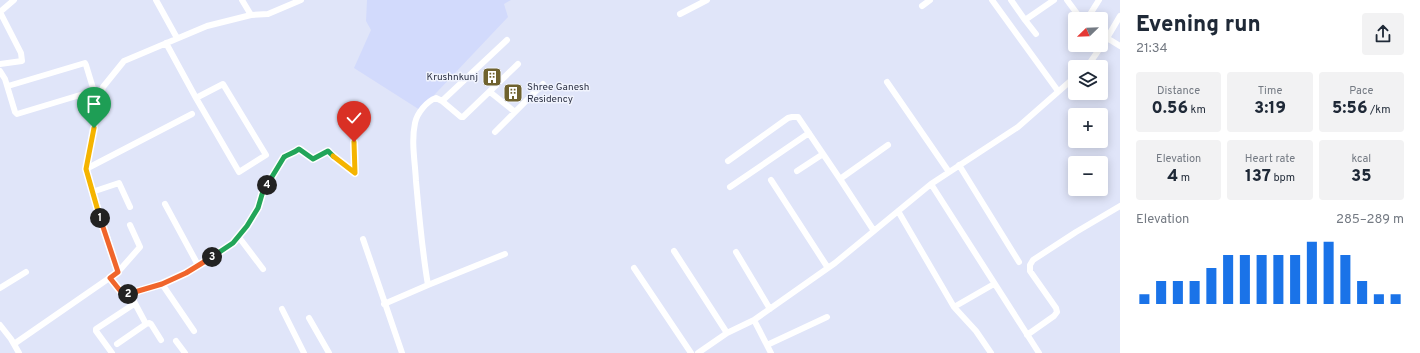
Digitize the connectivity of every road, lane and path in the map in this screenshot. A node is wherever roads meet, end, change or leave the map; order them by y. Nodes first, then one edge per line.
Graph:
1 (14, 0) edge
2 (156, 0) edge
3 (242, 0) edge
4 (301, 0) edge
5 (708, 0) edge
6 (930, 0) edge
7 (992, 0) edge
8 (1011, 0) edge
9 (1054, 0) edge
10 (1067, 0) edge
11 (1099, 0) edge
12 (922, 6) dead end
13 (0, 12) edge
14 (1076, 12) edge
15 (1091, 12) edge
16 (680, 14) dead end
17 (251, 15) junction
18 (1120, 16) edge
19 (1026, 20) junction
20 (1036, 34) dead end
21 (1108, 34) edge
22 (177, 38) junction
23 (506, 40) dead end
24 (1108, 42) edge
25 (166, 43) junction
26 (1120, 46) edge
27 (0, 64) edge
28 (518, 64) dead end
29 (0, 71) edge
30 (887, 82) dead end
31 (1068, 83) edge
32 (543, 84) dead end
33 (8, 86) junction
34 (1058, 91) junction
35 (490, 92) junction
36 (196, 98) junction
37 (442, 101) junction
38 (515, 112) junction
39 (192, 114) dead end
40 (495, 132) dead end
41 (809, 133) junction
42 (354, 142) dead end
43 (888, 145) dead end
44 (823, 154) junction
45 (728, 161) dead end
46 (960, 165) junction
47 (86, 169) junction
48 (797, 171) dead end
49 (949, 172) junction
50 (840, 179) junction
51 (771, 180) dead end
52 (930, 184) junction
53 (730, 187) dead end
54 (92, 192) junction
55 (165, 204) dead end
56 (1120, 206) edge
57 (130, 207) dead end
58 (898, 211) junction
59 (130, 225) dead end
60 (874, 232) junction
61 (238, 236) junction
62 (363, 239) dead end
63 (674, 251) dead end
64 (736, 252) dead end
65 (505, 254) dead end
66 (1019, 262) dead end
67 (198, 265) junction
68 (634, 268) dead end
69 (828, 268) junction
70 (263, 269) dead end
71 (26, 272) dead end
72 (118, 272) junction
73 (110, 278) junction
74 (162, 284) junction
75 (428, 284) junction
76 (994, 284) junction
77 (0, 288) edge
78 (130, 294) junction
79 (134, 304) junction
80 (384, 304) junction
81 (954, 307) junction
82 (770, 309) junction
83 (282, 310) dead end
84 (827, 317) dead end
85 (309, 318) dead end
86 (754, 320) junction
87 (146, 324) junction
88 (0, 325) edge
89 (194, 331) dead end
90 (727, 333) junction
91 (1026, 335) junction
92 (161, 340) dead end
93 (176, 341) dead end
94 (14, 344) junction
95 (117, 344) dead end
96 (767, 345) junction
97 (19, 353) edge
98 (112, 353) edge
99 (185, 353) edge
100 (304, 353) edge
101 (329, 353) edge
102 (402, 353) edge
103 (691, 353) edge
104 (698, 353) edge
105 (770, 353) edge
106 (991, 353) edge
107 (1039, 353) edge

1 - 13 street
2 - 22 street
3 - 17 street
4 - 17 street
5 - 16 street
6 - 12 street
7 - 34 street
8 - 19 street
9 - 19 street
10 - 14 street
11 - 15 street
13 - 27 street
17 - 22 street
18 - 21 street
19 - 20 street
22 - 25 street
23 - 37 street
24 - 26 street
25 - 36 street
25 - 47 street
28 - 35 street
29 - 33 street
30 - 49 street
31 - 34 street
32 - 38 street
33 - 33 street
34 - 46 street
35 - 37 street
35 - 38 street
36 - 36 street
37 - 75 street
38 - 40 street
39 - 47 street
41 - 44 street
41 - 45 street
41 - 53 street
42 - 61 street
43 - 50 street
44 - 48 street
44 - 50 street
46 - 49 street
46 - 66 street
47 - 54 street
49 - 52 street
50 - 60 street
51 - 69 street
52 - 58 street
52 - 76 street
54 - 57 street
54 - 72 street
55 - 67 street
56 - 91 street
58 - 60 street
58 - 81 street
59 - 72 street
60 - 69 street
61 - 67 street
61 - 70 street
62 - 80 street
63 - 90 street
64 - 82 street
65 - 75 street
67 - 74 street
68 - 103 street
69 - 82 street
71 - 77 street
72 - 73 street
73 - 78 street
73 - 94 street
74 - 78 street
74 - 89 street
75 - 80 street
76 - 81 street
76 - 91 street
78 - 79 street
79 - 87 street
79 - 98 street
80 - 102 street
81 - 106 street
82 - 86 street
83 - 100 street
84 - 96 street
85 - 101 street
86 - 90 street
86 - 96 street
87 - 92 street
87 - 95 street
88 - 94 street
90 - 104 street
91 - 107 street
93 - 99 street
94 - 97 street
96 - 105 street

